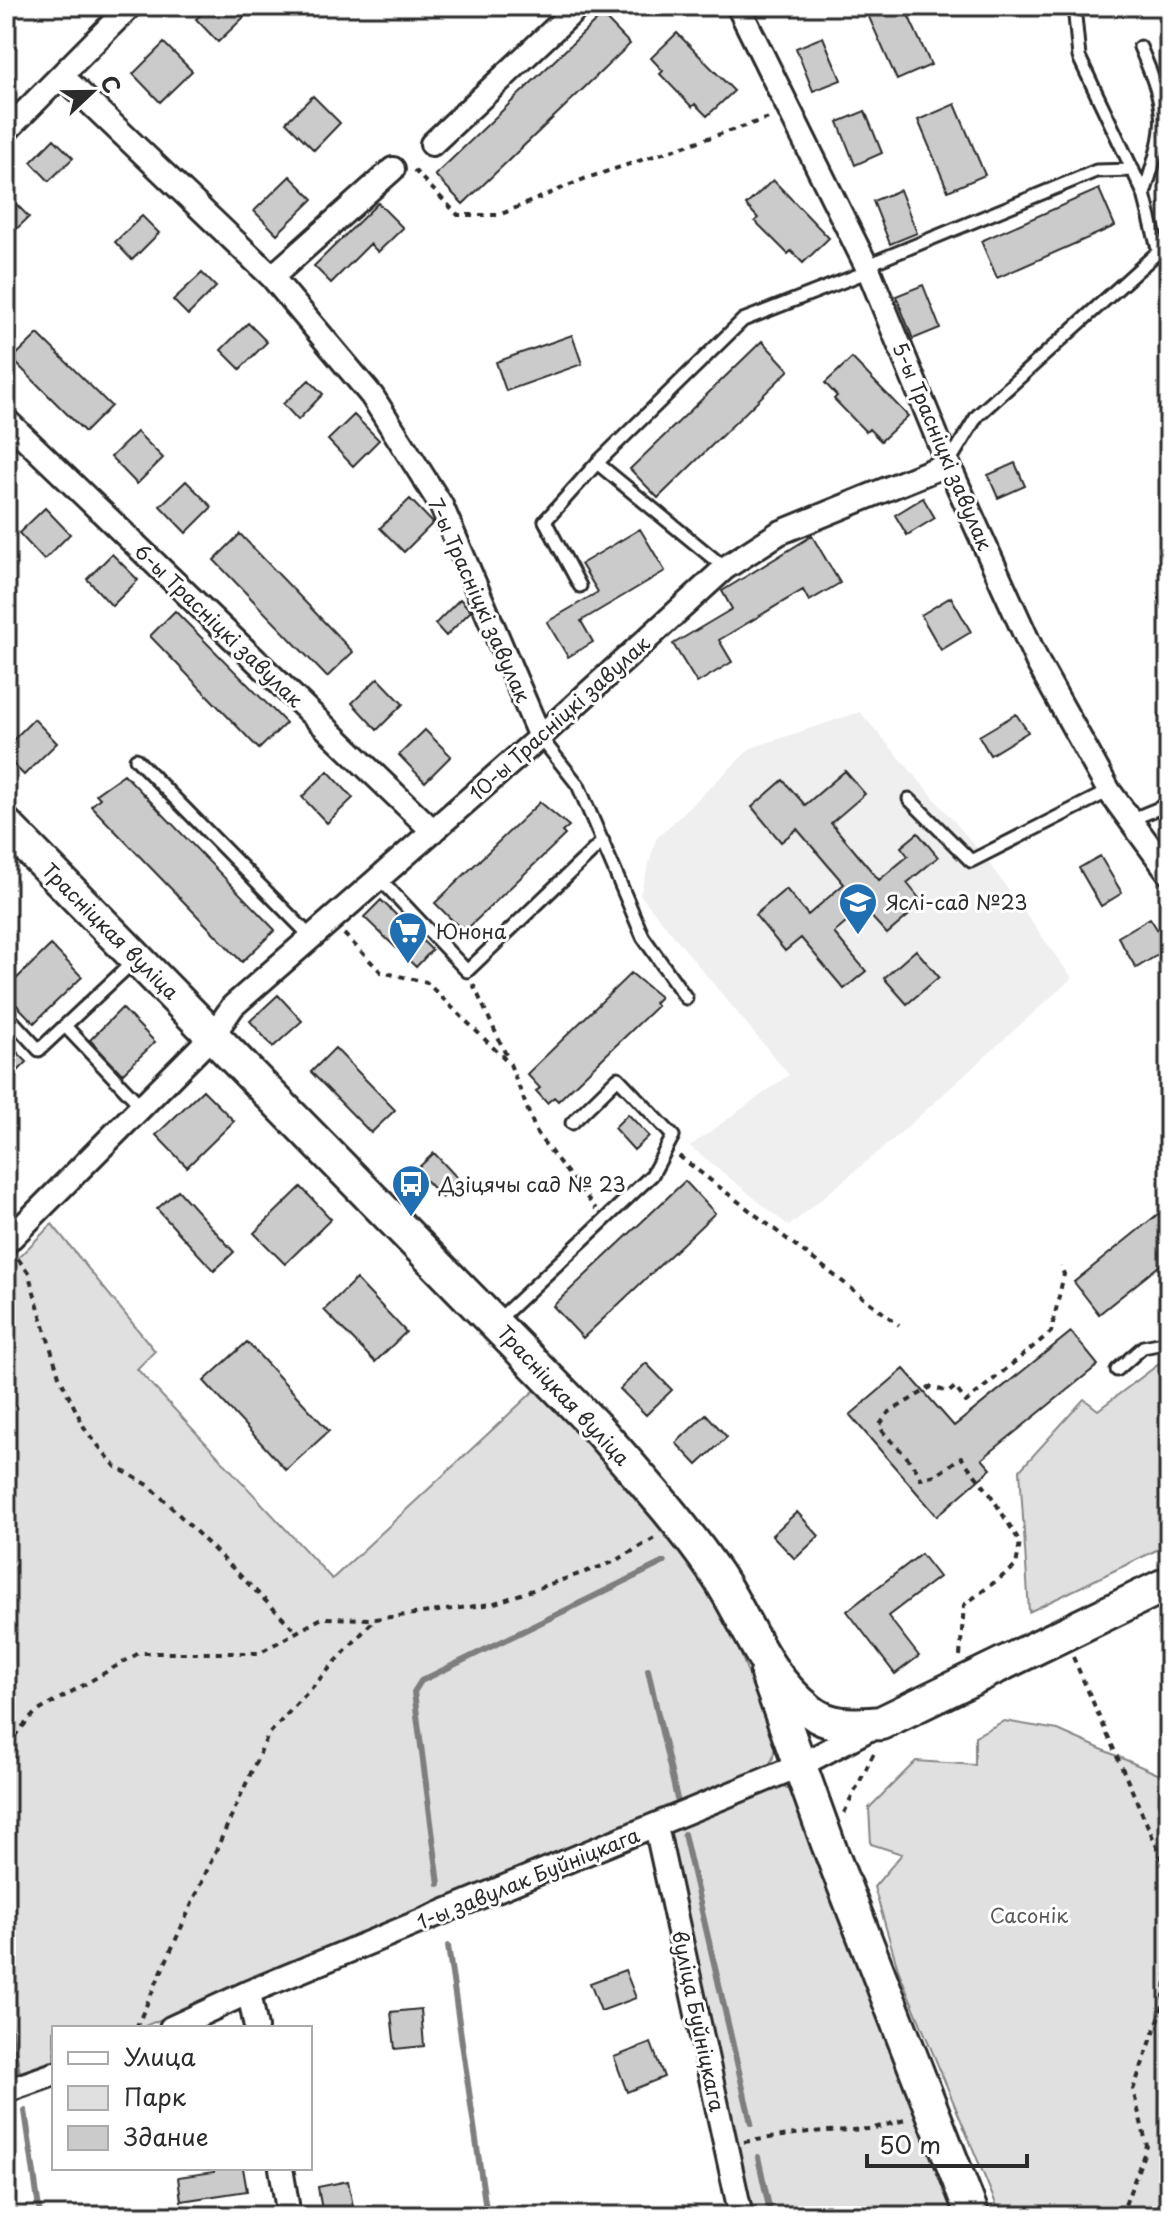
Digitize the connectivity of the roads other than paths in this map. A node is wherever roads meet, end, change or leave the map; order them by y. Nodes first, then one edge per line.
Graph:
1 (130, 6) edge
2 (579, 6) edge
3 (738, 6) edge
4 (1074, 6) edge
5 (1140, 47) dead end
6 (62, 76) junction
7 (6, 131) edge
8 (432, 144) dead end
9 (398, 164) road end
10 (1133, 170) junction
11 (1144, 194) junction
12 (1169, 242) edge
13 (1159, 253) junction
14 (869, 271) junction
15 (272, 277) junction
16 (6, 420) edge
17 (597, 463) junction
18 (948, 464) junction
19 (725, 568) junction
20 (580, 586) dead end
21 (540, 737) junction
22 (136, 759) dead end
23 (1109, 791) junction
24 (909, 799) dead end
25 (1169, 804) edge
26 (1130, 820) junction
27 (6, 825) edge
28 (433, 831) junction
29 (603, 841) junction
30 (1169, 873) edge
31 (379, 878) junction
32 (312, 938) junction
33 (138, 958) junction
34 (686, 998) dead end
35 (6, 1014) edge
36 (65, 1026) junction
37 (213, 1035) junction
38 (141, 1106) junction
39 (572, 1123) dead end
40 (10, 1248) edge
41 (496, 1322) junction
42 (1169, 1342) edge
43 (1117, 1370) dead end
44 (1169, 1583) edge
45 (762, 1660) junction
46 (881, 1733) junction
47 (801, 1765) junction
48 (656, 1826) junction
49 (249, 1992) junction
50 (175, 2026) edge
51 (256, 2026) edge
52 (52, 2075) edge
53 (6, 2091) edge
54 (281, 2170) edge
55 (289, 2216) edge
56 (741, 2216) edge
57 (973, 2216) edge

1 - 6 street
2 - 8 street
3 - 14 street, 5-ы Трасніцкі завулак
4 - 10 lane
5 - 11 lane
6 - 7 street
6 - 15 street, 7-ы Трасніцкі завулак
9 - 15 street
10 - 11 lane
10 - 14 lane
11 - 13 lane
12 - 13 lane
13 - 18 lane
14 - 17 lane
14 - 18 street, 5-ы Трасніцкі завулак
15 - 21 street, 7-ы Трасніцкі завулак
16 - 28 street, 6-ы Трасніцкі завулак
17 - 19 lane
17 - 20 lane
18 - 19 street, 10-ы Трасніцкі завулак
18 - 23 street, 5-ы Трасніцкі завулак
19 - 21 street, 10-ы Трасніцкі завулак
21 - 28 street, 10-ы Трасніцкі завулак
21 - 29 lane
22 - 32 lane
23 - 24 lane
23 - 26 street, 5-ы Трасніцкі завулак
25 - 26 lane
26 - 30 street, 5-ы Трасніцкі завулак
27 - 33 street, Трасніцкая вуліца
28 - 31 street, 10-ы Трасніцкі завулак
29 - 31 lane
29 - 34 lane
31 - 32 street, 10-ы Трасніцкі завулак
32 - 37 street, 10-ы Трасніцкі завулак
33 - 36 lane
33 - 37 street, Трасніцкая вуліца
35 - 36 lane
36 - 38 lane
37 - 38 street, 10-ы Трасніцкі завулак
37 - 41 street, Трасніцкая вуліца
38 - 40 street, 10-ы Трасніцкі завулак
39 - 41 lane
41 - 45 street, Трасніцкая вуліца
42 - 43 lane
44 - 46 street, Трасніцкая вуліца
45 - 46 street, Трасніцкая вуліца
45 - 47 street
46 - 47 street, 1-ы завулак Буйніцкага
47 - 48 street, 1-ы завулак Буйніцкага
47 - 57 street
48 - 49 street, 1-ы завулак Буйніцкага
48 - 56 street, вуліца Буйніцкага
49 - 50 street, 1-ы завулак Буйніцкага
49 - 51 street
52 - 53 street
54 - 55 street

